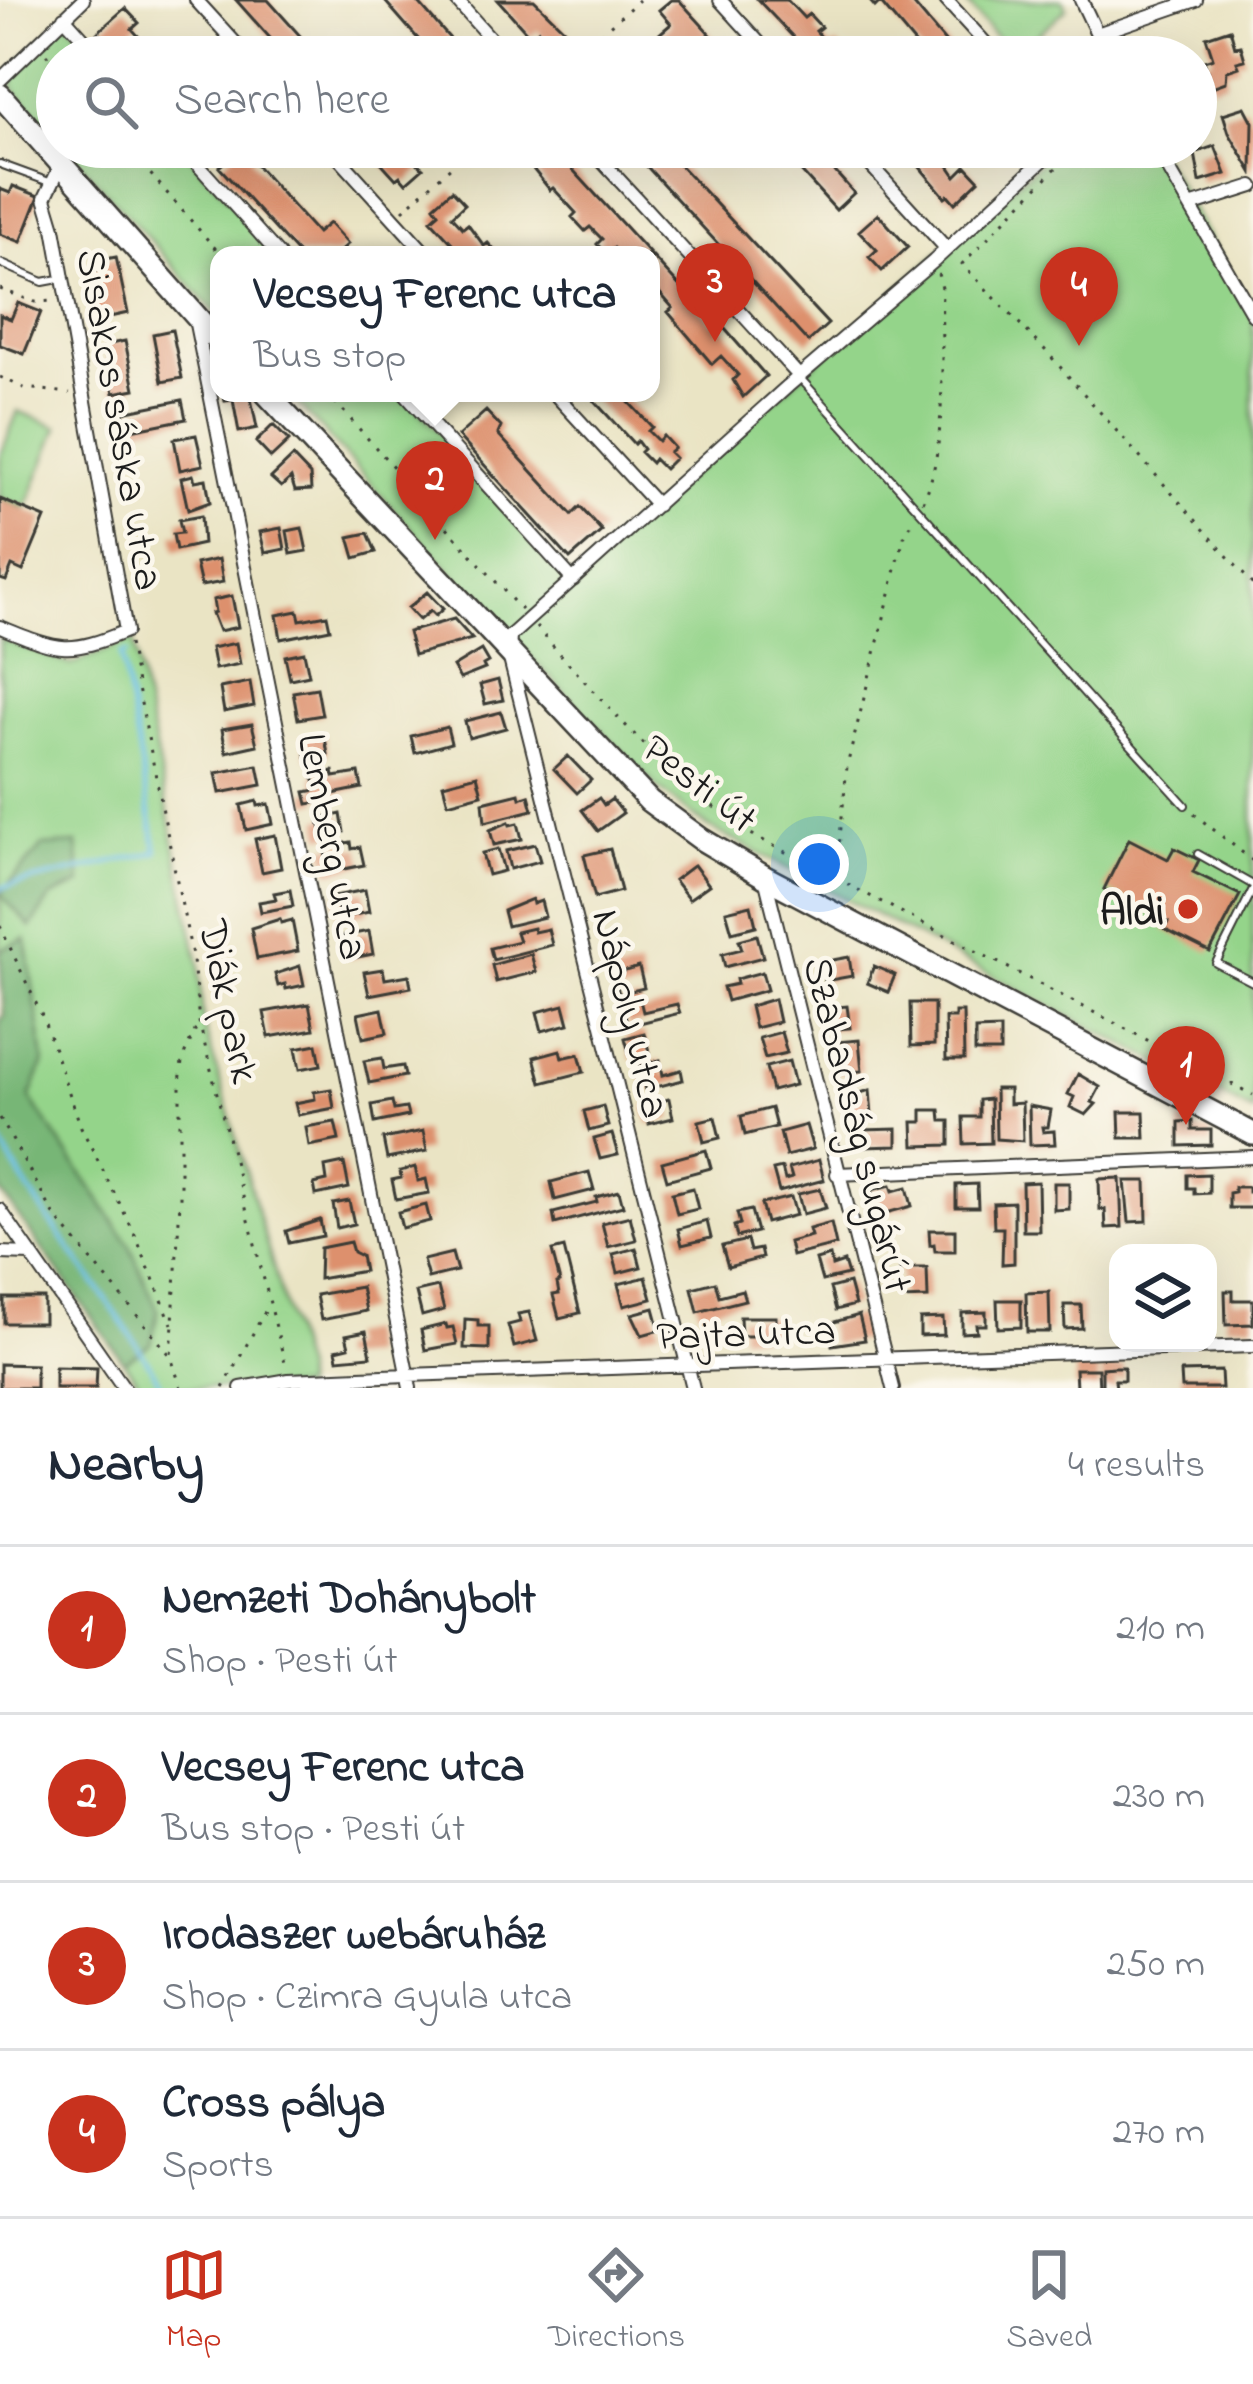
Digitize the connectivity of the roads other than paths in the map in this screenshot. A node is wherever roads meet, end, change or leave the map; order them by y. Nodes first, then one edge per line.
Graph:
1 (83, 0) edge
2 (196, 0) edge
3 (456, 0) edge
4 (720, 0) edge
5 (946, 0) edge
6 (1082, 0) edge
7 (1196, 0) edge
8 (64, 17) junction
9 (1097, 34) joint
10 (45, 36) edge
11 (81, 36) edge
12 (229, 36) edge
13 (488, 36) edge
14 (753, 36) edge
15 (979, 36) edge
16 (36, 45) edge
17 (0, 80) edge
18 (0, 95) edge
19 (36, 144) edge
20 (0, 164) edge
21 (53, 168) edge
22 (201, 168) edge
23 (348, 168) edge
24 (608, 168) edge
25 (873, 168) edge
26 (1034, 168) edge
27 (1168, 168) edge
28 (57, 173) junction
29 (1253, 186) edge
30 (1190, 206) junction
31 (271, 246) edge
32 (419, 246) edge
33 (946, 248) junction
34 (0, 263) edge
35 (63, 278) junction
36 (1253, 315) edge
37 (195, 316) junction
38 (210, 332) edge
39 (799, 376) junction
40 (210, 391) edge
41 (212, 402) edge
42 (274, 402) edge
43 (412, 402) edge
44 (562, 402) edge
45 (657, 505) junction
46 (573, 580) junction
47 (0, 627) edge
48 (509, 655) junction
49 (1184, 805) road end
50 (1198, 854) dead end
51 (765, 877) junction
52 (1253, 887) edge
53 (1253, 966) edge
54 (1250, 980) edge
55 (1253, 1134) edge
56 (1253, 1157) edge
57 (837, 1174) junction
58 (0, 1210) edge
59 (0, 1253) edge
60 (31, 1254) junction
61 (1253, 1346) edge
62 (886, 1358) junction
63 (688, 1366) junction
64 (409, 1382) edge
65 (124, 1388) edge
66 (241, 1388) edge
67 (693, 1388) edge
68 (893, 1388) edge

1 - 8 street
2 - 12 street
3 - 13 street
4 - 14 street
5 - 15 street
6 - 9 street
7 - 9 street
8 - 10 street
8 - 11 street
16 - 17 street
18 - 19 main road
20 - 28 lane
21 - 28 main road
22 - 31 street
23 - 32 street
24 - 39 street
25 - 33 street
26 - 33 street
27 - 30 street
28 - 35 street, Sisakos sáska utca
28 - 37 main road
29 - 30 street
30 - 36 street
33 - 39 street
34 - 35 lane
35 - 47 street, Sisakos sáska utca
37 - 38 main road
37 - 40 street, Lemberg utca
39 - 45 street
39 - 49 lane
41 - 64 street, Lemberg utca
42 - 48 main road, Pesti út
43 - 46 street
44 - 45 street
45 - 46 street
46 - 48 street
48 - 51 main road, Pesti út
48 - 63 street, Nápoly utca
50 - 52 lane
51 - 55 main road, Pesti út
51 - 57 street, Szabadság sugárút
52 - 54 lane
53 - 54 lane
56 - 57 street
57 - 62 street, Szabadság sugárút
58 - 60 street
59 - 60 street
60 - 65 street
61 - 62 street, Pajta utca
62 - 63 street, Pajta utca
62 - 68 street, Szabadság sugárút
63 - 64 street, Pajta utca
63 - 67 street, Nápoly utca
64 - 66 street, Pajta utca

